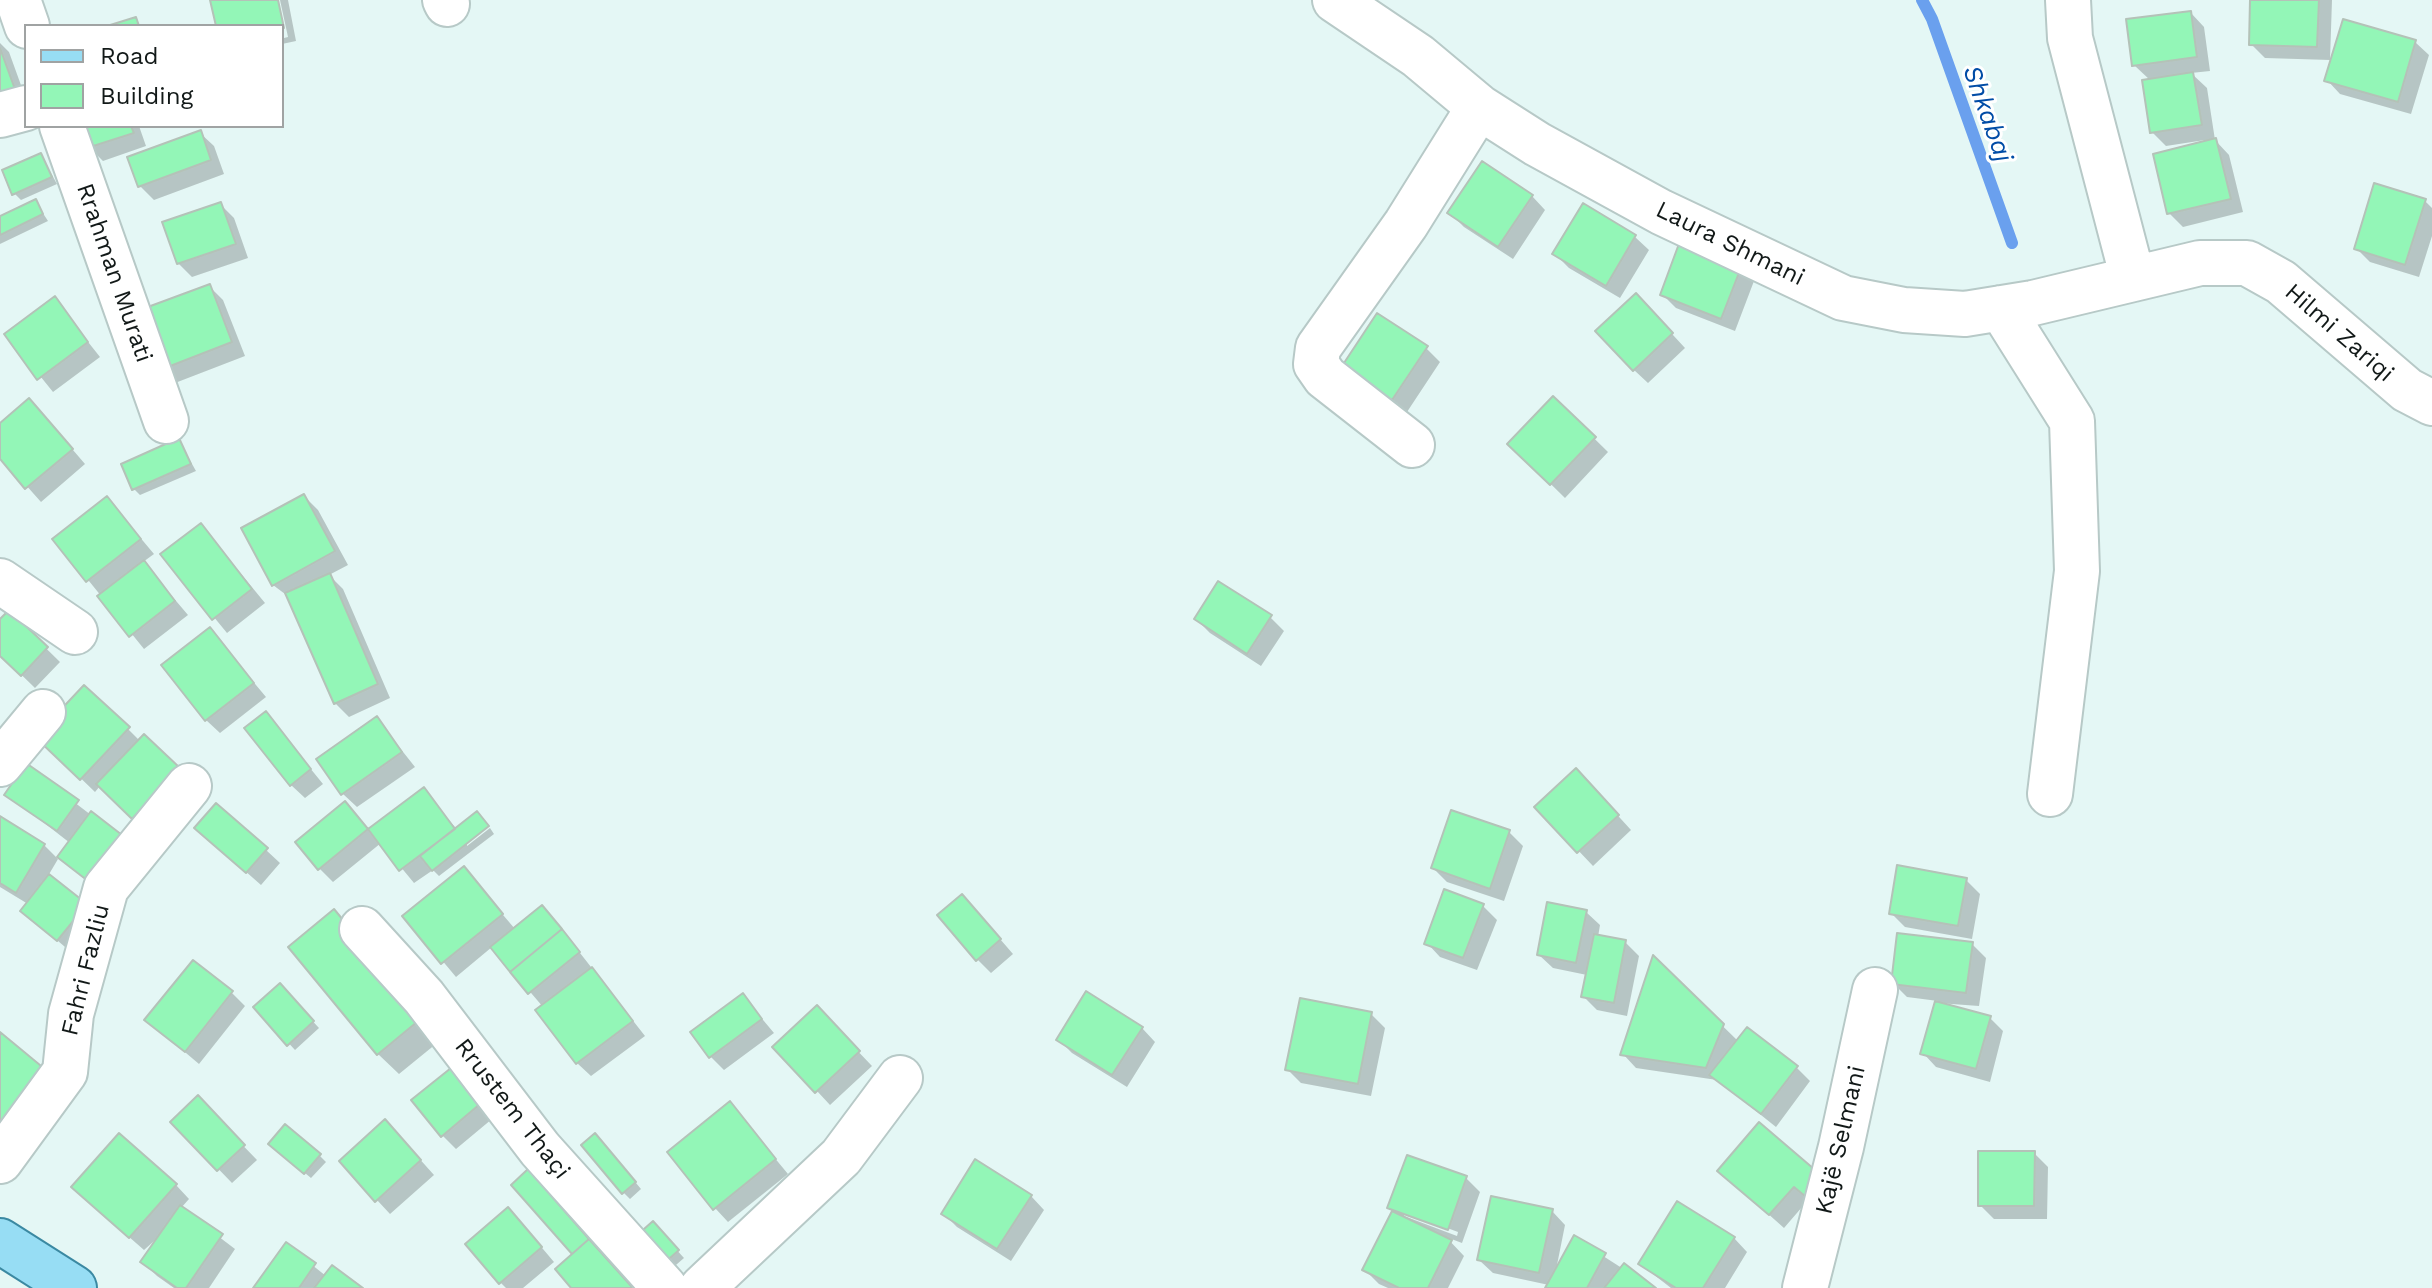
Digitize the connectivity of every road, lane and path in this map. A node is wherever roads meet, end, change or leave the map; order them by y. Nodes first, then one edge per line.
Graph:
1 (18, 0) edge
2 (1335, 0) edge
3 (2068, 0) edge
4 (26, 24) edge
5 (1479, 107) junction
6 (24, 109) edge
7 (0, 115) edge
8 (63, 128) edge
9 (2247, 263) joint
10 (2133, 279) junction
11 (2001, 308) junction
12 (2432, 403) edge
13 (166, 421) dead end
14 (1412, 445) dead end
15 (0, 581) edge
16 (75, 632) dead end
17 (43, 712) dead end
18 (0, 764) edge
19 (189, 786) dead end
20 (2050, 794) dead end
21 (362, 929) dead end
22 (1875, 990) dead end
23 (900, 1078) dead end
24 (0, 1161) edge
25 (0, 1241) edge
26 (74, 1288) edge
27 (665, 1288) edge
28 (702, 1288) edge
29 (1805, 1288) edge

1 - 4 street
2 - 5 street, Laura Shmani
3 - 10 street
5 - 11 street, Laura Shmani
5 - 14 street
6 - 7 street
8 - 13 street, Rrahman Murati
9 - 10 street, Laura Shmani
9 - 12 street, Hilmi Zariqi
10 - 11 street, Laura Shmani
11 - 20 street
15 - 16 street
17 - 18 street
19 - 24 street, Fahri Fazliu
21 - 27 street, Rrustem Thaçi
22 - 29 street, Kajë Selmani
23 - 28 street
25 - 26 main road

